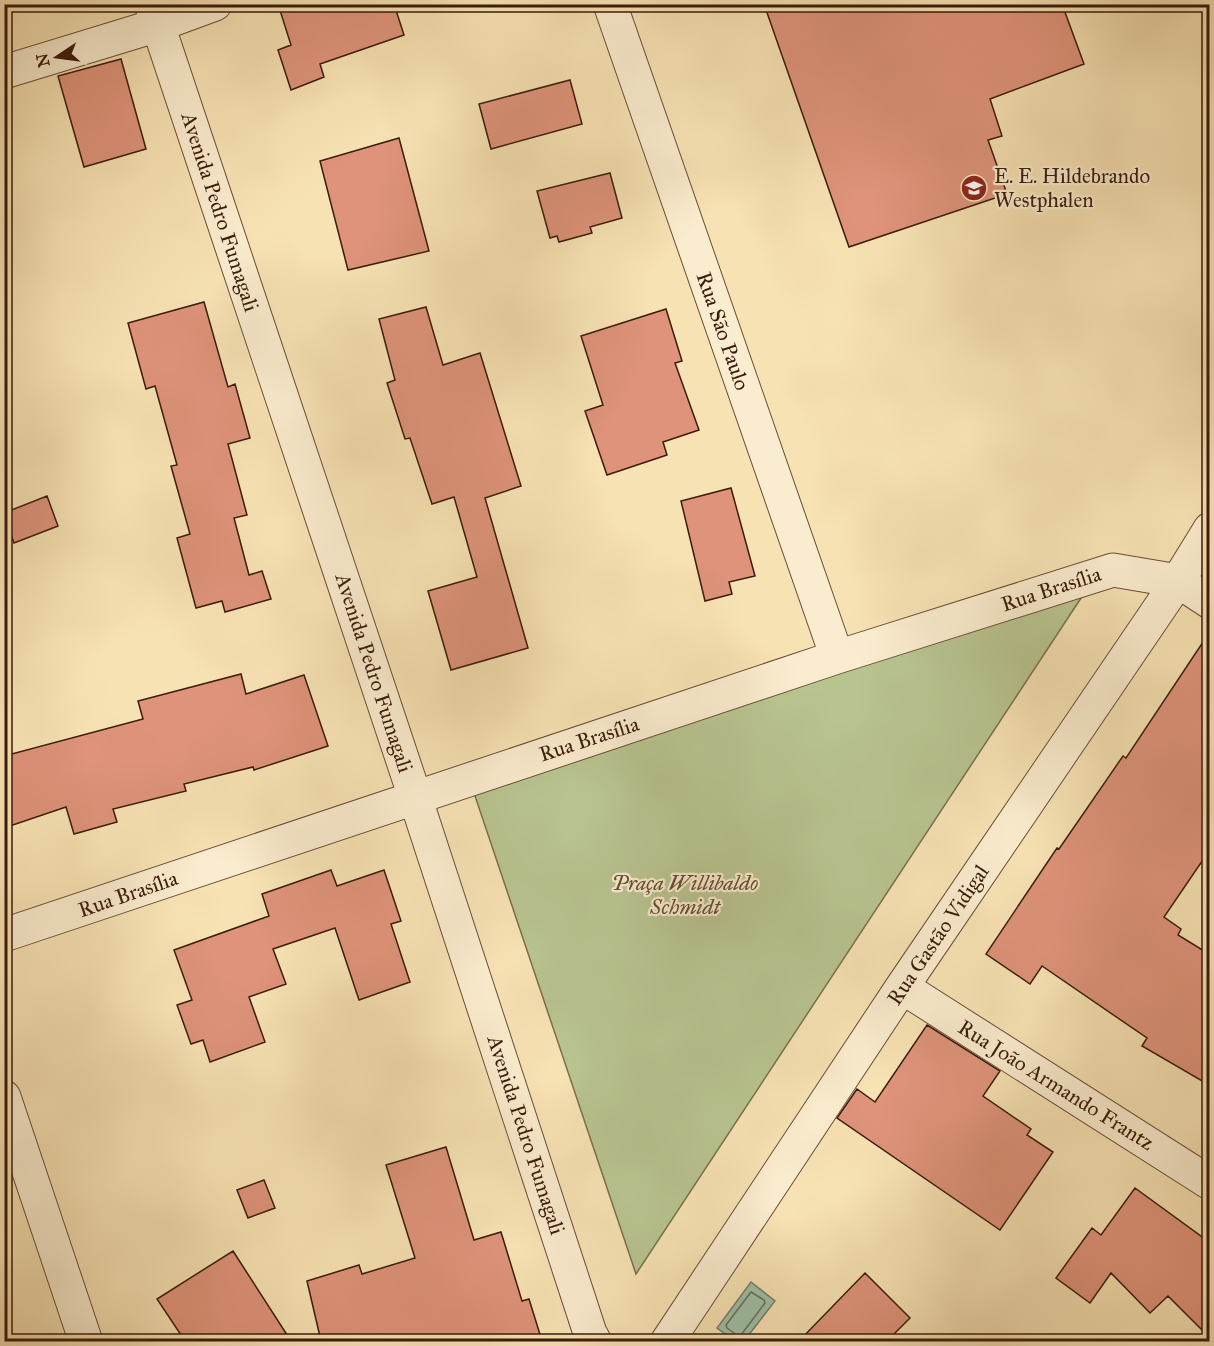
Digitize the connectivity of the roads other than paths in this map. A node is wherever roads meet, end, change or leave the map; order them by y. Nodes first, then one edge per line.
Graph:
1 (215, 4) edge
2 (610, 4) edge
3 (154, 15) edge
4 (4, 72) edge
5 (1209, 529) edge
6 (1178, 581) junction
7 (1209, 602) edge
8 (837, 657) junction
9 (415, 797) junction
10 (4, 935) edge
11 (902, 987) junction
12 (4, 1097) edge
13 (1209, 1183) edge
14 (86, 1341) edge
15 (595, 1341) edge
16 (667, 1341) edge

1 - 3 street
2 - 8 street, Rua São Paulo
3 - 4 street
3 - 9 street, Avenida Pedro Fumagali
5 - 6 street, Rua Gastão Vidigal
6 - 7 street
6 - 8 street, Rua Brasília
6 - 11 street, Rua Gastão Vidigal
8 - 9 street, Rua Brasília
9 - 10 street, Rua Brasília
9 - 15 street, Avenida Pedro Fumagali
11 - 13 street, Rua João Armando Frantz
11 - 16 street, Rua Gastão Vidigal
12 - 14 street

